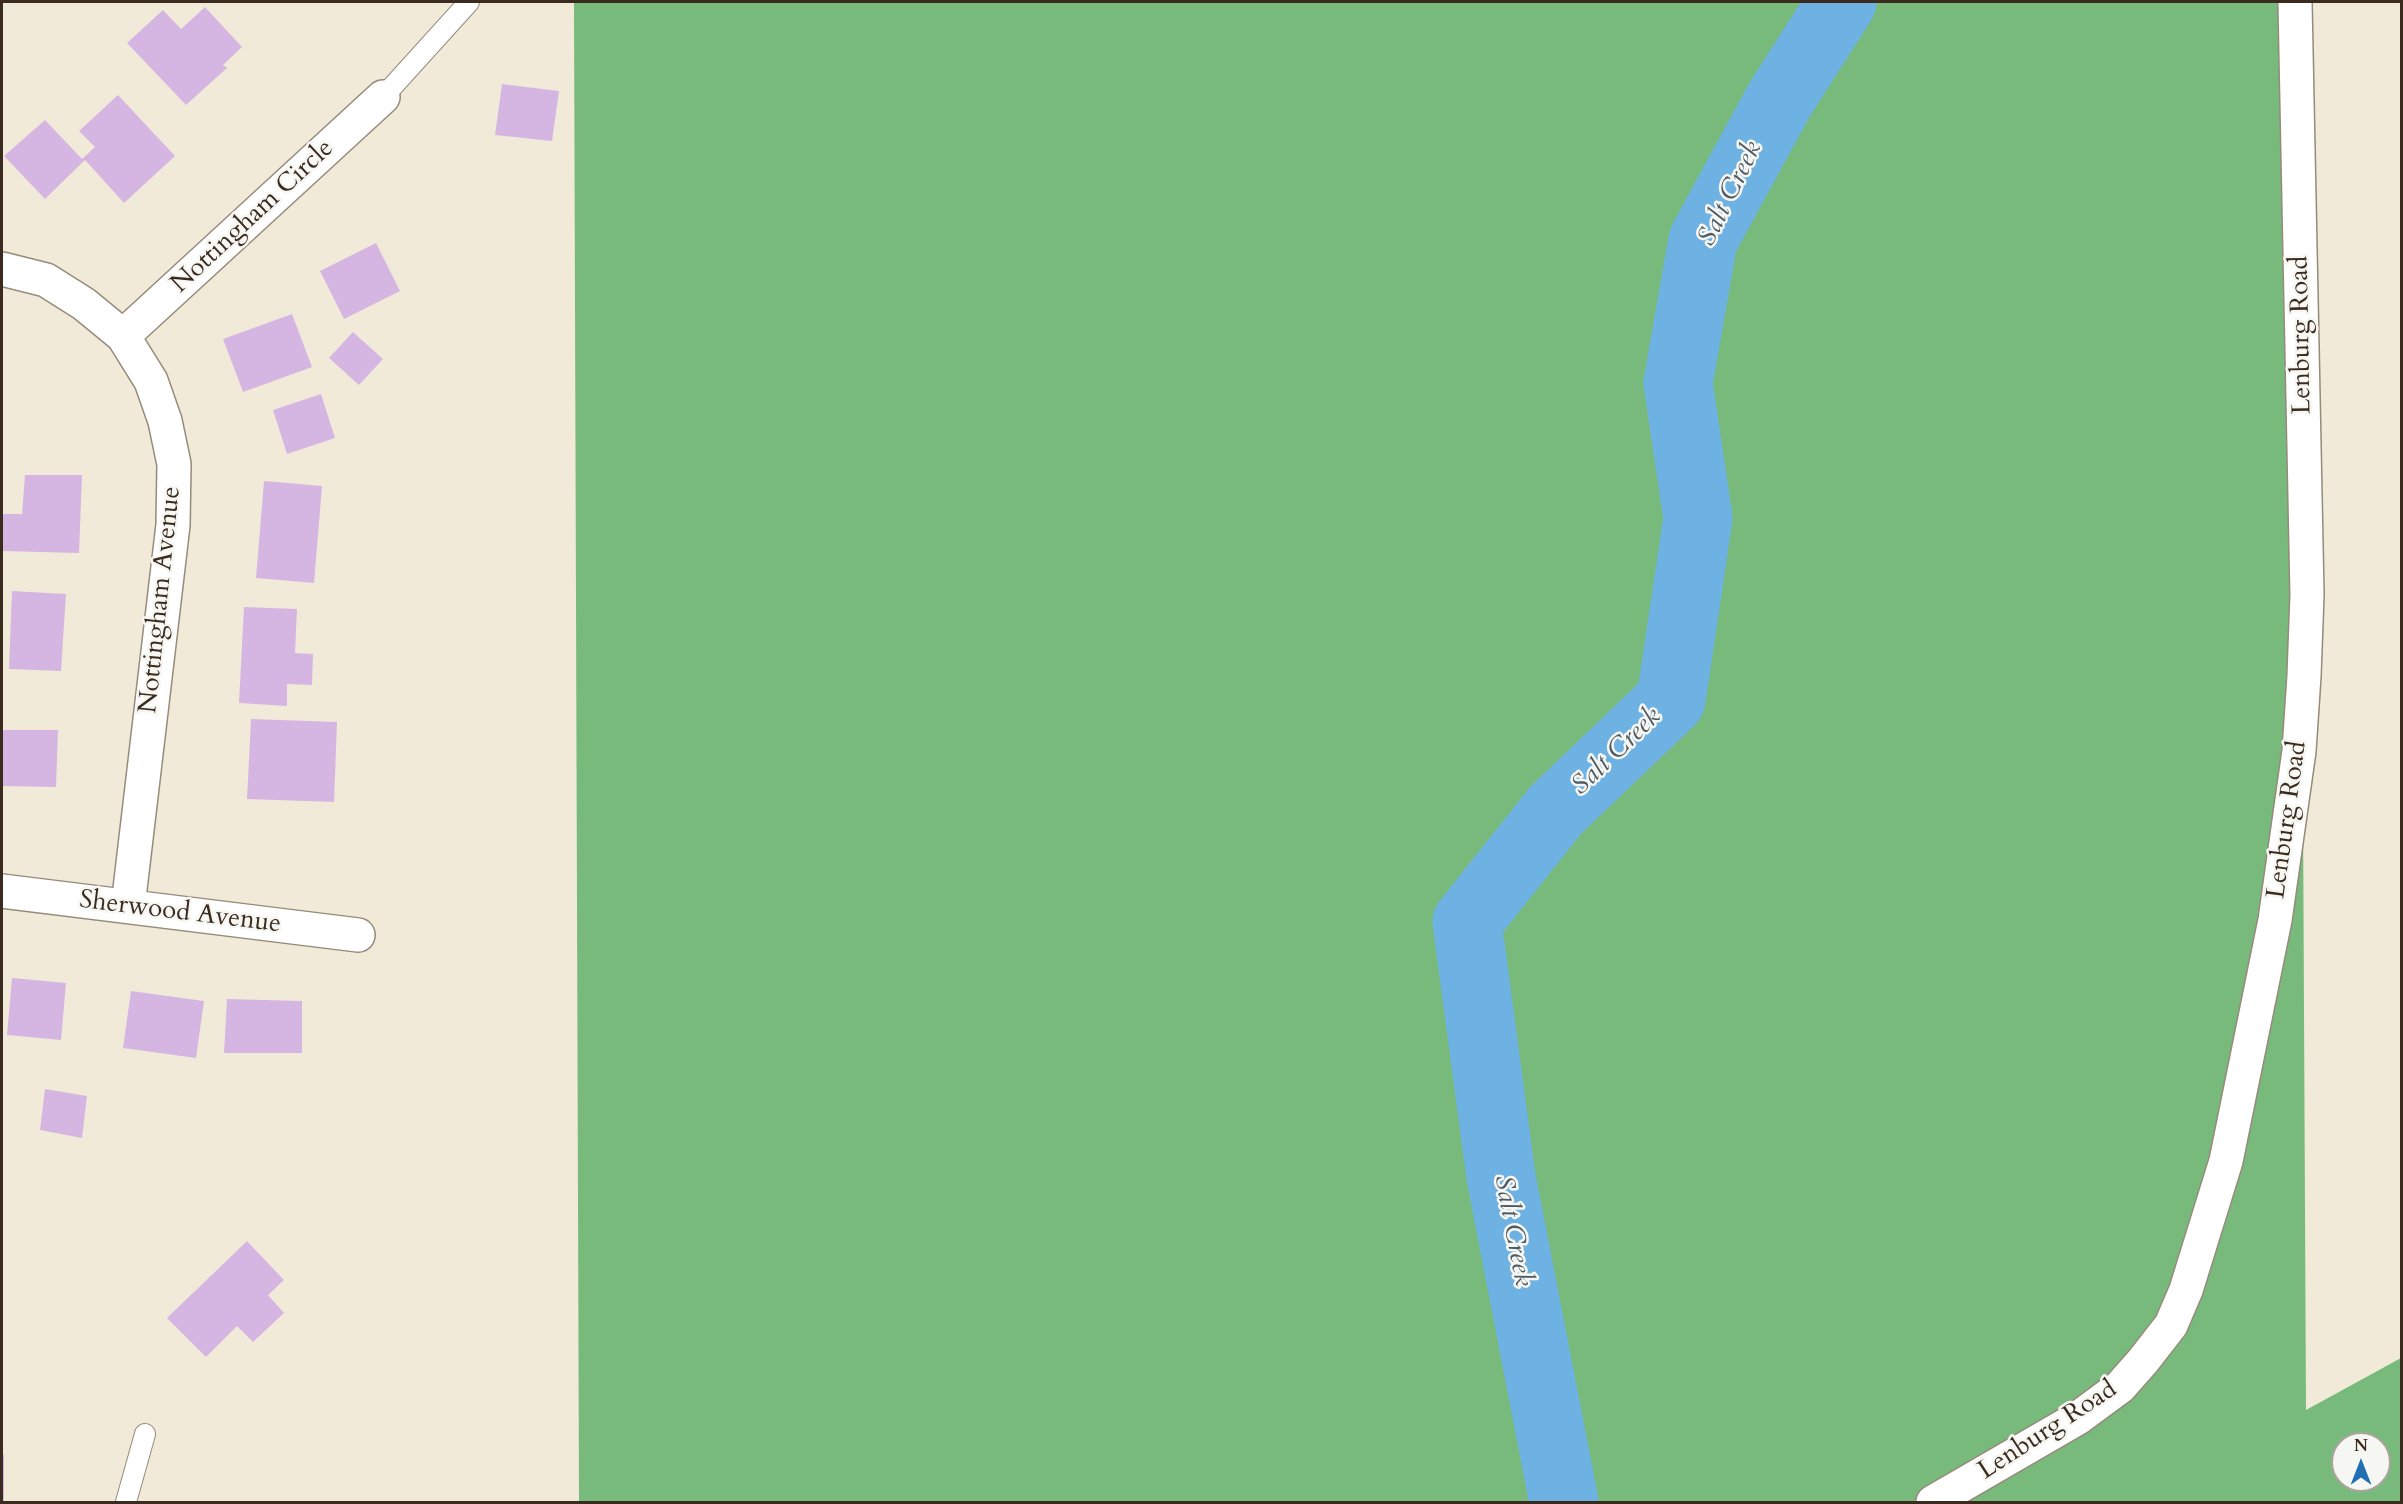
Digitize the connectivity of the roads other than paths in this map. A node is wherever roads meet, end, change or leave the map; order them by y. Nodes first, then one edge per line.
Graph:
1 (468, 2) edge
2 (2295, 2) edge
3 (383, 97) joint
4 (2, 269) edge
5 (123, 336) junction
6 (2, 891) edge
7 (128, 906) junction
8 (358, 934) dead end
9 (145, 1434) dead end
10 (126, 1503) edge
11 (1933, 1503) edge

1 - 3 lane
2 - 11 street, Lenburg Road
3 - 5 street, Nottingham Circle
4 - 5 street, Nottingham Avenue
5 - 7 street, Nottingham Avenue
6 - 7 street, Sherwood Avenue
7 - 8 street, Sherwood Avenue
9 - 10 lane

